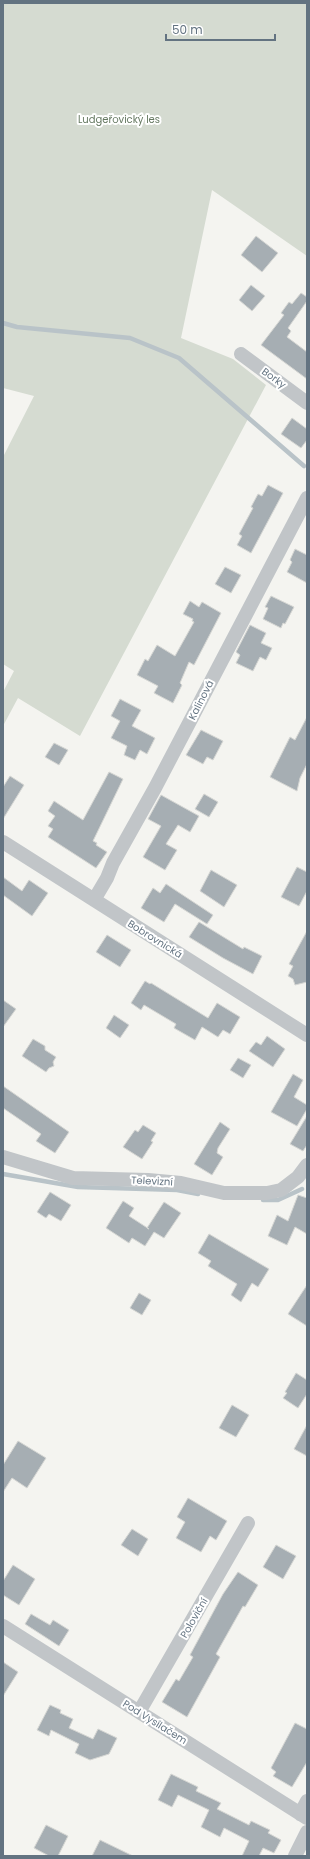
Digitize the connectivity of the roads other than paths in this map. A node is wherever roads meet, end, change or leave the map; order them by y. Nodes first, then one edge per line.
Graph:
1 (241, 354) dead end
2 (307, 403) edge
3 (307, 498) edge
4 (3, 842) edge
5 (94, 900) junction
6 (307, 1035) edge
7 (3, 1157) edge
8 (307, 1165) edge
9 (303, 1179) edge
10 (248, 1523) dead end
11 (3, 1626) edge
12 (139, 1712) junction
13 (307, 1801) edge
14 (303, 1816) edge
15 (307, 1832) edge
16 (295, 1856) edge

1 - 2 street, Borky
3 - 5 street, Kalinová
4 - 5 street, Bobrovnická
5 - 6 street, Bobrovnická
7 - 9 street, Televizní
8 - 9 street, Televizní
10 - 12 street, Poloviční
11 - 12 street, Pod Vysílačem
12 - 14 street, Pod Vysílačem
13 - 14 street
15 - 16 street

